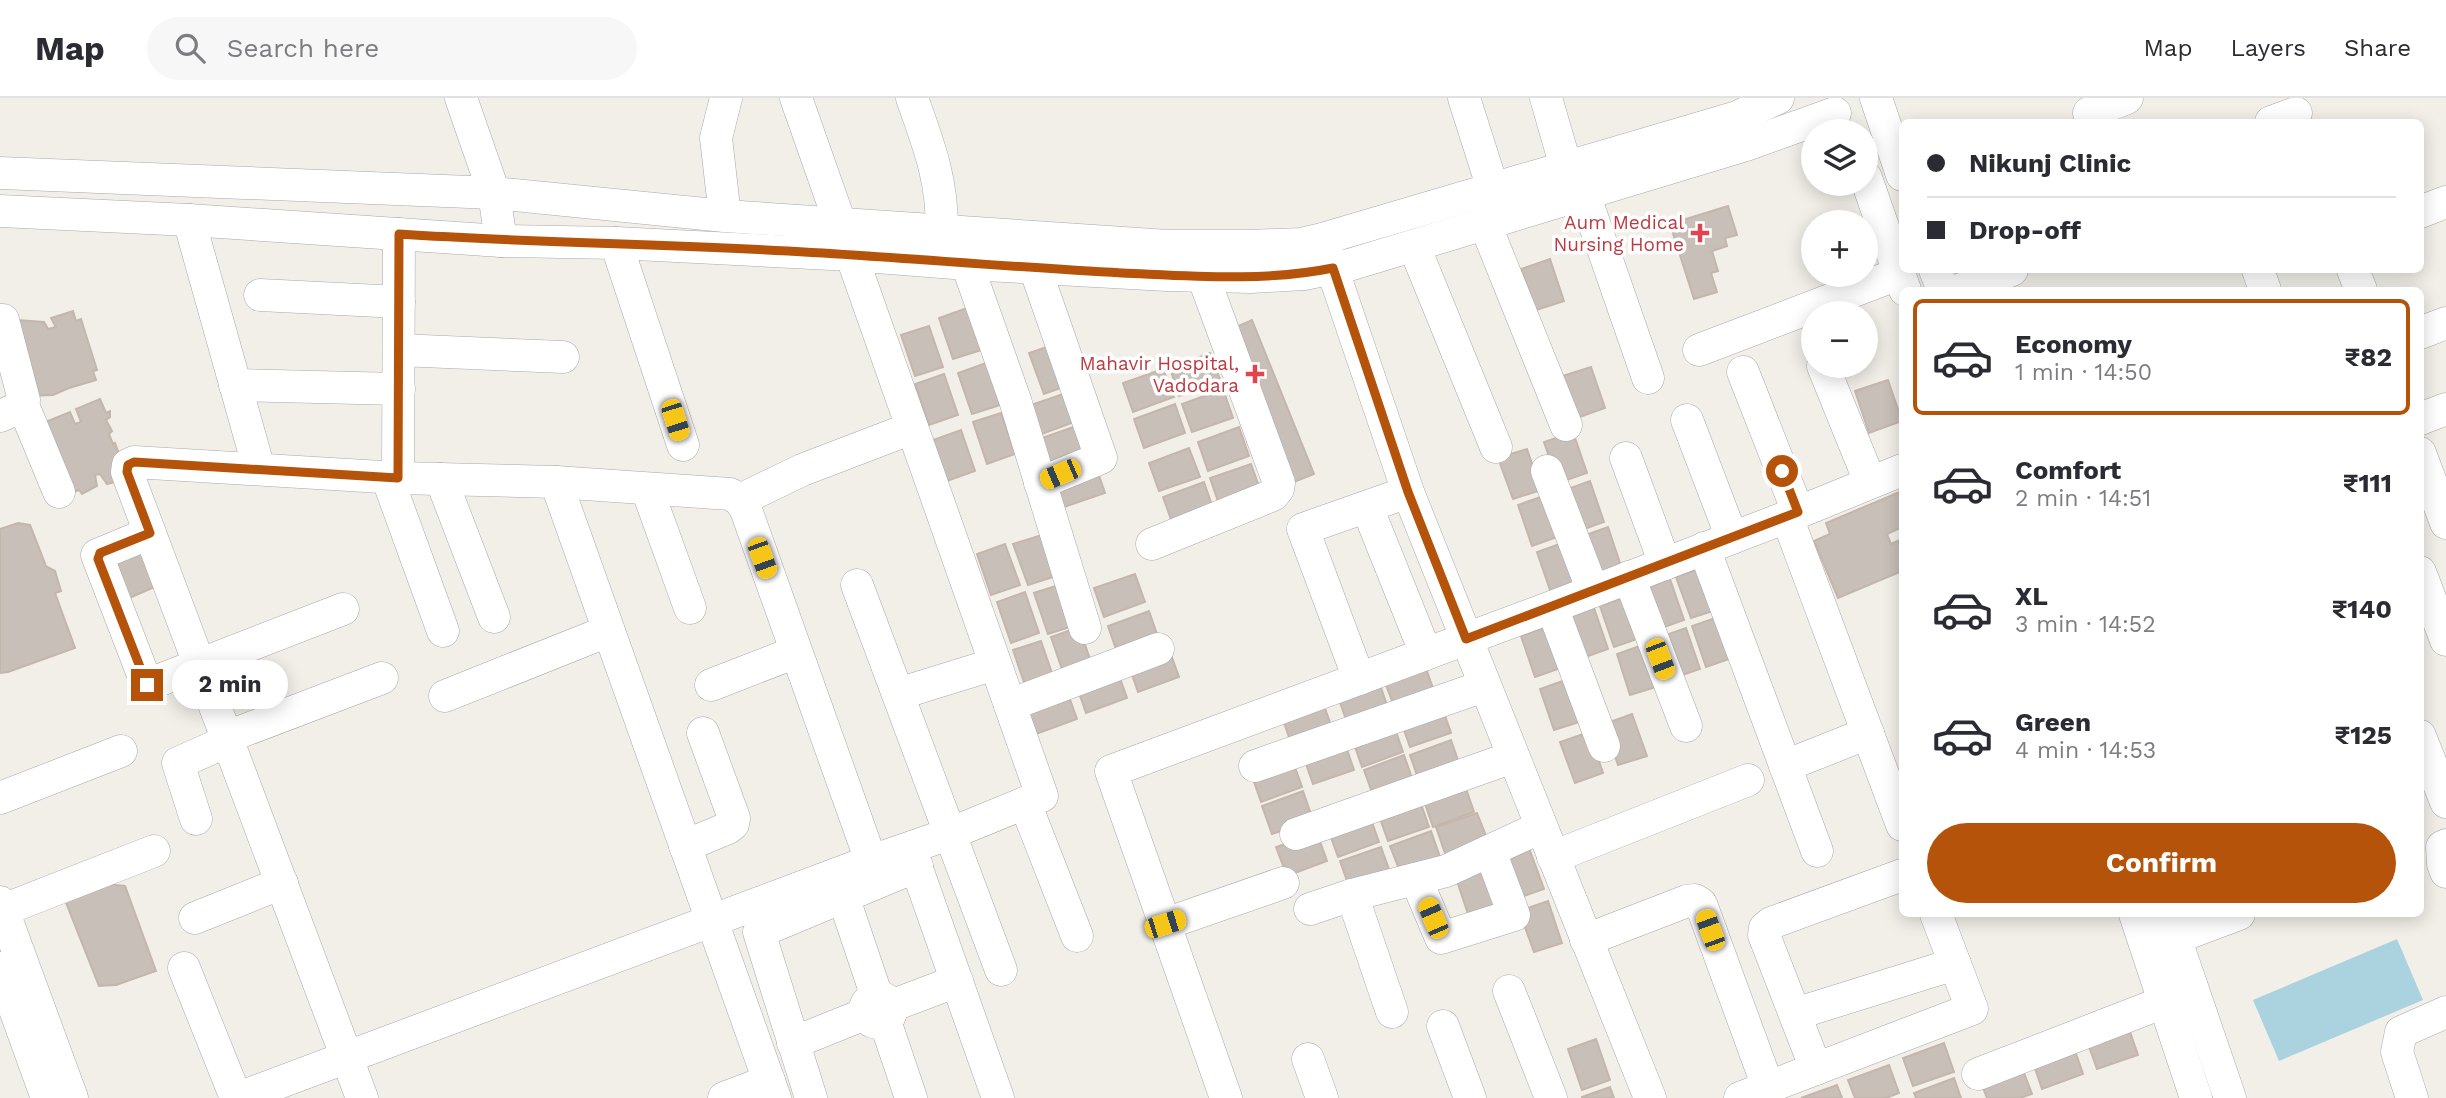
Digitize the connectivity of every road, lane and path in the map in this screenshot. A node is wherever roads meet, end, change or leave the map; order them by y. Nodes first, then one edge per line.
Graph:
1 (461, 98) edge
2 (726, 98) edge
3 (796, 98) edge
4 (912, 98) edge
5 (1464, 98) edge
6 (1546, 98) edge
7 (1778, 98) edge
8 (1875, 98) edge
9 (2127, 98) edge
10 (2089, 113) dead end
11 (1837, 115) edge
12 (1899, 166) edge
13 (1566, 167) junction
14 (0, 173) edge
15 (1493, 189) junction
16 (494, 193) junction
17 (1584, 194) junction
18 (1872, 196) edge
19 (2446, 202) edge
20 (2424, 210) edge
21 (0, 211) edge
22 (725, 216) junction
23 (189, 220) junction
24 (841, 223) junction
25 (1485, 224) junction
26 (942, 230) junction
27 (399, 234) junction
28 (1322, 239) junction
29 (500, 241) junction
30 (617, 243) junction
31 (1414, 246) junction
32 (851, 255) junction
33 (967, 264) junction
34 (1035, 268) junction
35 (1333, 268) junction
36 (2004, 273) edge
37 (1203, 276) junction
38 (1902, 282) edge
39 (1967, 287) edge
40 (260, 295) dead end
41 (399, 302) junction
42 (0, 320) edge
43 (2446, 323) edge
44 (2424, 331) edge
45 (399, 350) junction
46 (1699, 350) dead end
47 (563, 357) dead end
48 (1743, 372) dead end
49 (1648, 378) dead end
50 (1828, 378) edge
51 (235, 385) junction
52 (399, 389) junction
53 (2446, 409) edge
54 (11, 410) edge
55 (2424, 417) edge
56 (1687, 420) dead end
57 (1566, 425) dead end
58 (912, 428) junction
59 (683, 445) dead end
60 (1496, 446) dead end
61 (1626, 458) dead end
62 (2424, 464) edge
63 (259, 469) junction
64 (1547, 471) dead end
65 (1899, 471) edge
66 (393, 478) junction
67 (441, 479) junction
68 (556, 482) junction
69 (1870, 482) junction
70 (1040, 483) junction
71 (648, 489) junction
72 (60, 492) dead end
73 (1408, 492) junction
74 (740, 500) junction
75 (1367, 507) junction
76 (1792, 515) junction
77 (2446, 523) edge
78 (150, 533) junction
79 (1718, 543) junction
80 (1152, 544) dead end
81 (1665, 564) junction
82 (1629, 577) junction
83 (2424, 583) edge
84 (857, 584) dead end
85 (1593, 591) junction
86 (1552, 607) junction
87 (690, 608) dead end
88 (343, 610) dead end
89 (494, 618) dead end
90 (1085, 628) dead end
91 (443, 631) dead end
92 (608, 631) junction
93 (1466, 639) junction
94 (2446, 641) edge
95 (1158, 649) dead end
96 (2424, 649) edge
97 (796, 652) junction
98 (1426, 654) junction
99 (995, 664) junction
100 (200, 666) junction
101 (382, 678) dead end
102 (1359, 679) junction
103 (711, 685) dead end
104 (1484, 686) junction
105 (898, 694) junction
106 (445, 696) dead end
107 (1010, 705) junction
108 (1686, 726) dead end
109 (703, 733) dead end
110 (1868, 733) junction
111 (228, 739) junction
112 (1604, 746) dead end
113 (2424, 746) edge
114 (121, 751) dead end
115 (1513, 757) junction
116 (1255, 766) dead end
117 (1785, 766) junction
118 (1748, 779) dead end
119 (0, 798) edge
120 (2446, 802) edge
121 (1025, 803) junction
122 (1899, 817) edge
123 (196, 819) dead end
124 (1541, 827) junction
125 (949, 834) junction
126 (1296, 834) dead end
127 (2446, 845) edge
128 (685, 846) junction
129 (154, 851) dead end
130 (1490, 851) junction
131 (1817, 851) dead end
132 (914, 857) junction
133 (1553, 857) junction
134 (871, 861) junction
135 (2446, 872) edge
136 (1899, 877) edge
137 (1416, 879) junction
138 (282, 883) junction
139 (1283, 883) dead end
140 (1352, 895) junction
141 (844, 896) junction
142 (1, 906) edge
143 (1310, 909) dead end
144 (1937, 917) edge
145 (2136, 917) edge
146 (2222, 917) edge
147 (195, 918) dead end
148 (711, 921) junction
149 (1165, 924) junction
150 (2171, 926) edge
151 (1077, 936) dead end
152 (1586, 940) junction
153 (1955, 964) junction
154 (0, 968) edge
155 (184, 968) dead end
156 (1001, 970) dead end
157 (957, 981) junction
158 (1509, 991) dead end
159 (2164, 1002) junction
160 (880, 1009) junction
161 (1392, 1012) dead end
162 (2446, 1012) edge
163 (1795, 1014) junction
164 (1443, 1026) dead end
165 (793, 1043) junction
166 (348, 1058) junction
167 (1308, 1059) dead end
168 (1816, 1069) junction
169 (1978, 1074) dead end
170 (772, 1089) edge
171 (1754, 1093) edge
172 (253, 1096) edge
173 (47, 1098) edge
174 (72, 1098) edge
175 (362, 1098) edge
176 (724, 1098) edge
177 (811, 1098) edge
178 (911, 1098) edge
179 (998, 1098) edge
180 (1226, 1098) edge
181 (1322, 1098) edge
182 (1470, 1098) edge
183 (1551, 1098) edge
184 (1650, 1098) edge
185 (2196, 1098) edge
186 (2229, 1098) edge
187 (2412, 1098) edge

1 - 16 street
2 - 22 street
3 - 24 street
4 - 26 street
5 - 15 street
6 - 13 street
7 - 13 street
8 - 11 street
8 - 12 street
9 - 10 street
11 - 17 street
13 - 15 street
14 - 16 street
15 - 28 street
16 - 22 street
16 - 29 street
17 - 25 street
17 - 49 street
18 - 38 street
19 - 20 street
21 - 23 street
22 - 24 street
23 - 27 street
23 - 51 street
24 - 26 street
24 - 32 street
25 - 31 street
25 - 57 street
26 - 28 street
27 - 29 street
27 - 41 street
28 - 35 street
29 - 30 street
30 - 32 street
30 - 59 street
31 - 35 street
31 - 60 street
32 - 33 street
32 - 58 street
33 - 34 street
33 - 70 street
34 - 37 street
34 - 70 street
35 - 37 street
35 - 73 street
36 - 39 street
37 - 80 street
38 - 46 street
40 - 41 street
41 - 45 street
42 - 54 street
43 - 44 street
45 - 47 street
45 - 52 street
48 - 76 street
50 - 69 street
51 - 52 street
51 - 63 street
52 - 66 street
53 - 55 street
54 - 72 street
56 - 79 street
58 - 74 street
58 - 99 street
61 - 81 street
62 - 77 street
63 - 66 street
63 - 78 street
64 - 85 street
65 - 69 street
66 - 67 street
66 - 91 street
67 - 68 street
67 - 89 street
68 - 71 street
68 - 92 street
69 - 76 street
70 - 90 street
71 - 74 street
71 - 87 street
73 - 75 street
73 - 93 street
74 - 97 street
75 - 98 street
75 - 102 street
76 - 79 street
76 - 110 street
78 - 100 street
78 - 100 street
79 - 81 street
79 - 117 street
81 - 82 street
82 - 85 street
82 - 108 street
83 - 94 street
84 - 105 street
85 - 86 street
86 - 93 street
86 - 112 street
88 - 100 street
92 - 106 street
92 - 128 street
93 - 98 street
93 - 104 street
94 - 96 street
95 - 107 street
97 - 103 street
97 - 134 street
98 - 102 street
99 - 105 street
99 - 107 street
100 - 111 street
101 - 111 street
102 - 149 street
104 - 115 street
104 - 116 street
105 - 125 street
107 - 121 street
109 - 128 street
110 - 117 street
110 - 122 street
111 - 123 street
111 - 138 street
113 - 120 street
114 - 119 street
115 - 124 street
115 - 126 street
117 - 131 street
118 - 133 street
121 - 125 street
121 - 151 street
124 - 130 street
124 - 133 street
125 - 132 street
125 - 156 street
127 - 135 street
128 - 148 street
129 - 142 street
130 - 137 street
130 - 137 street
132 - 134 street
132 - 141 street
132 - 157 street
133 - 152 street
134 - 148 street
136 - 163 street
137 - 140 street
138 - 147 street
138 - 166 street
139 - 149 street
140 - 143 street
140 - 161 street
141 - 160 street
141 - 165 street
142 - 174 street
144 - 153 street
145 - 159 street
146 - 150 street
148 - 166 street
148 - 170 street
149 - 180 street
150 - 186 street
152 - 171 street
152 - 184 street
153 - 163 street
153 - 168 street
154 - 173 street
155 - 172 street
157 - 160 street
157 - 179 street
158 - 183 street
159 - 169 street
159 - 185 street
160 - 165 street
160 - 178 street
162 - 187 street
163 - 168 street
164 - 182 street
165 - 177 street
166 - 172 street
166 - 175 street
167 - 181 street
168 - 171 street
170 - 176 street

